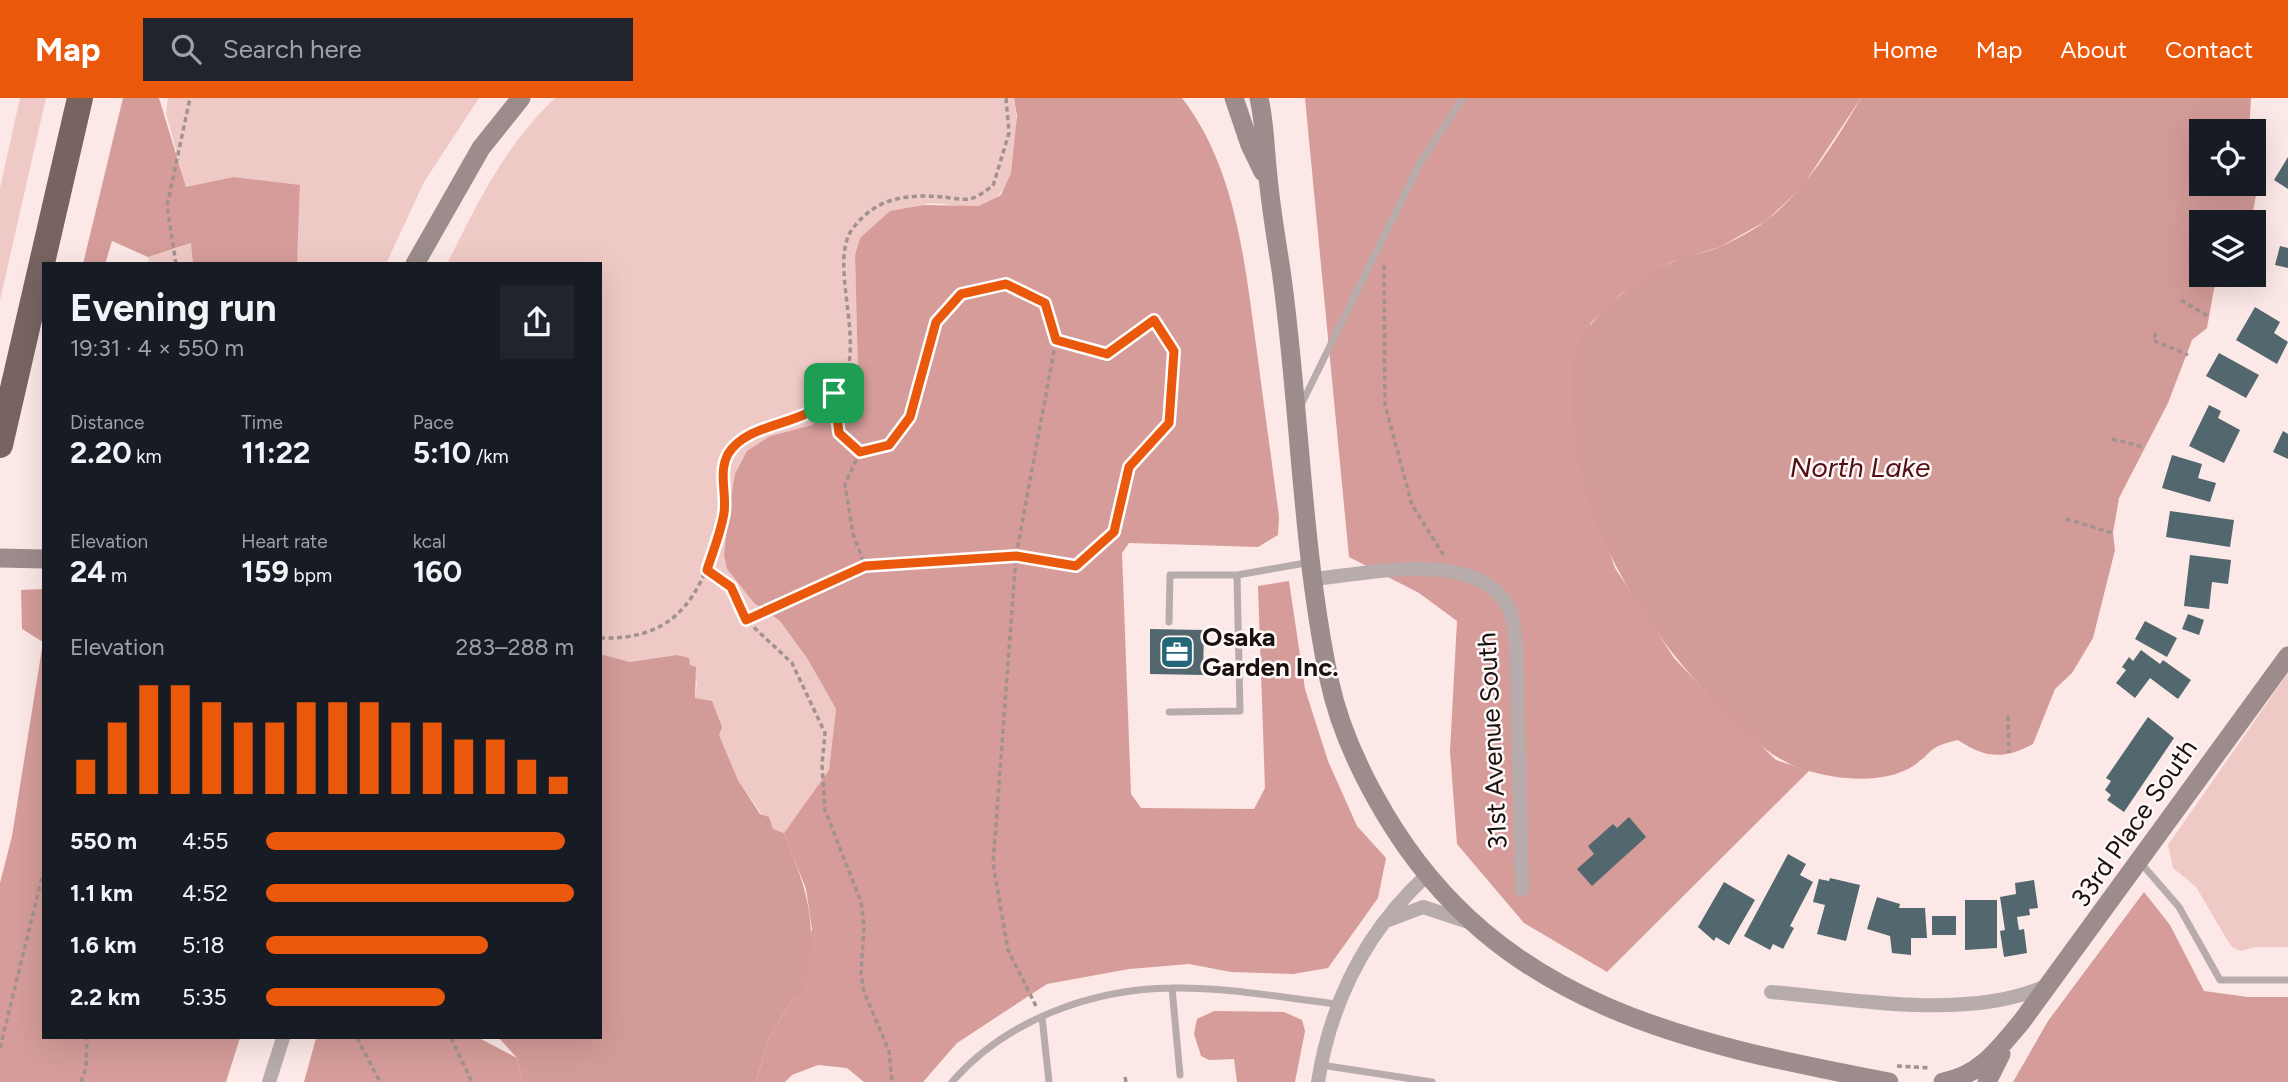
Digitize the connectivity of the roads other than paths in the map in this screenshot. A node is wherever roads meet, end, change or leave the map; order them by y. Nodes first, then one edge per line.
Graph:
1 (80, 98) edge
2 (521, 98) edge
3 (1234, 98) edge
4 (1259, 98) edge
5 (1463, 98) edge
6 (1268, 181) junction
7 (42, 262) edge
8 (416, 262) edge
9 (42, 263) edge
10 (1298, 412) junction
11 (0, 445) edge
12 (0, 558) edge
13 (42, 559) edge
14 (1312, 571) junction
15 (1237, 575) junction
16 (1169, 622) dead end
17 (2288, 656) edge
18 (1169, 712) dead end
19 (2139, 861) junction
20 (1427, 875) junction
21 (1522, 890) dead end
22 (1381, 923) junction
23 (1476, 925) junction
24 (2288, 980) edge
25 (2049, 985) junction
26 (1172, 988) junction
27 (1771, 992) dead end
28 (1337, 1004) junction
29 (1042, 1017) junction
30 (2022, 1021) junction
31 (283, 1039) edge
32 (1321, 1065) junction
33 (1811, 1067) junction
34 (1180, 1074) dead end
35 (1889, 1074) edge
36 (1941, 1076) edge
37 (269, 1082) edge
38 (952, 1082) edge
39 (1049, 1082) edge
40 (1318, 1082) edge
41 (1432, 1082) edge
42 (1842, 1082) edge
43 (1987, 1082) edge

1 - 7 highway
2 - 8 street
3 - 6 street
4 - 6 street
5 - 10 lane
6 - 10 street
9 - 11 highway
10 - 14 street
12 - 13 street
14 - 15 lane
14 - 20 street
14 - 21 street, 31st Avenue South
15 - 16 lane
15 - 18 lane
17 - 19 street, 33rd Place South
19 - 24 lane
19 - 25 street, 33rd Place South
20 - 22 street
20 - 23 street
22 - 23 street
22 - 28 street
23 - 33 street
25 - 27 street
25 - 30 street, 33rd Place South
26 - 28 lane
26 - 29 lane
26 - 34 lane
28 - 32 street
29 - 38 lane
29 - 39 lane
30 - 36 street, 33rd Place South
30 - 43 street, 33rd Place South
31 - 37 street
32 - 40 street
32 - 41 lane
33 - 35 street
33 - 42 street

